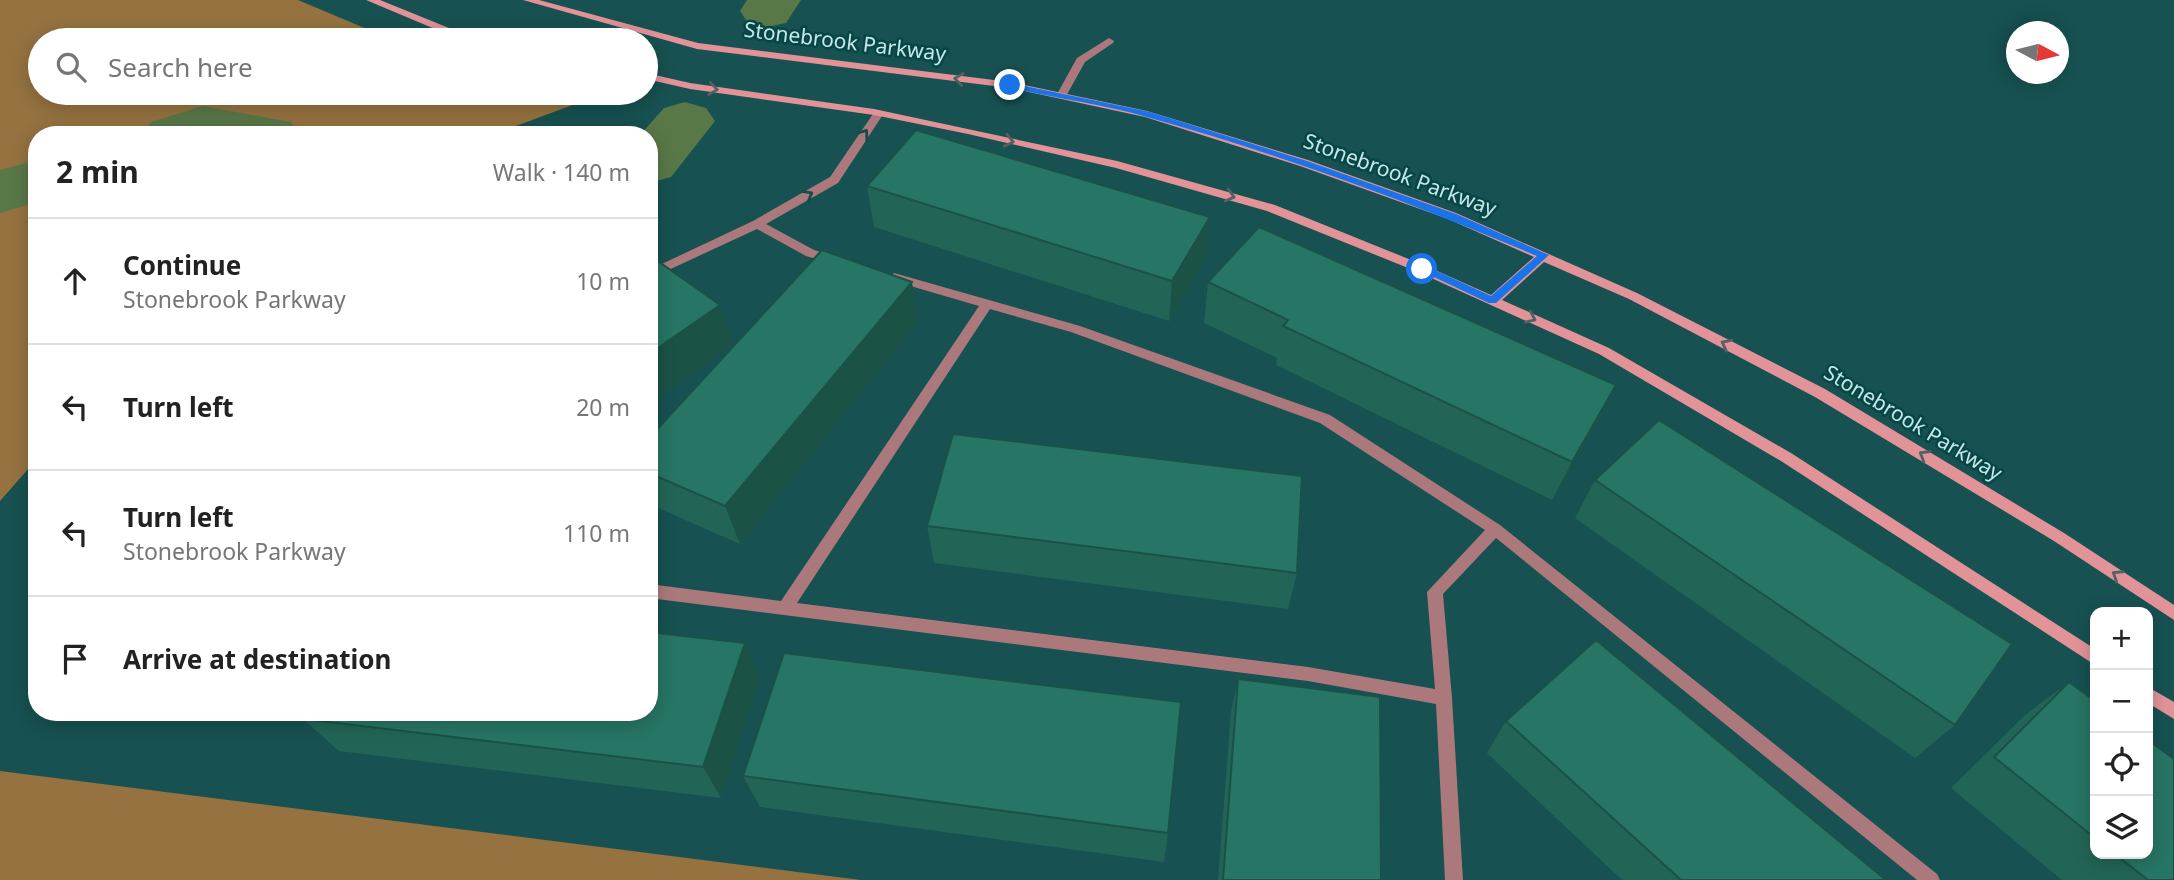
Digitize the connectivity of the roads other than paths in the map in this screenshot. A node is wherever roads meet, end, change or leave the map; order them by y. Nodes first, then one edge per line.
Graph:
1 (371, 0) edge
2 (528, 0) edge
3 (441, 28) edge
4 (631, 28) edge
5 (658, 35) edge
6 (1109, 41) dead end
7 (658, 79) edge
8 (1060, 96) junction
9 (879, 114) junction
10 (757, 224) junction
11 (1544, 255) junction
12 (848, 264) edge
13 (658, 271) edge
14 (873, 271) edge
15 (1492, 301) junction
16 (987, 304) junction
17 (1495, 529) junction
18 (658, 592) edge
19 (784, 609) junction
20 (2174, 613) edge
21 (2090, 655) edge
22 (2153, 697) edge
23 (1444, 698) junction
24 (2174, 711) edge
25 (1457, 878) edge
26 (1931, 880) edge

1 - 3 main road
4 -> 2 main road, Stonebrook Parkway
8 -> 5 main road, Stonebrook Parkway
6 - 8 lane
7 -> 9 main road
8 - 11 main road, Stonebrook Parkway
10 -> 9 lane
9 -> 15 main road
10 - 12 lane
10 - 13 lane
11 - 15 main road
20 -> 11 main road, Stonebrook Parkway
14 - 16 lane
15 -> 21 main road
16 - 17 lane
16 - 19 lane
17 - 23 lane
17 - 26 lane
18 - 19 lane
19 - 23 lane
22 - 24 main road
23 - 25 lane

